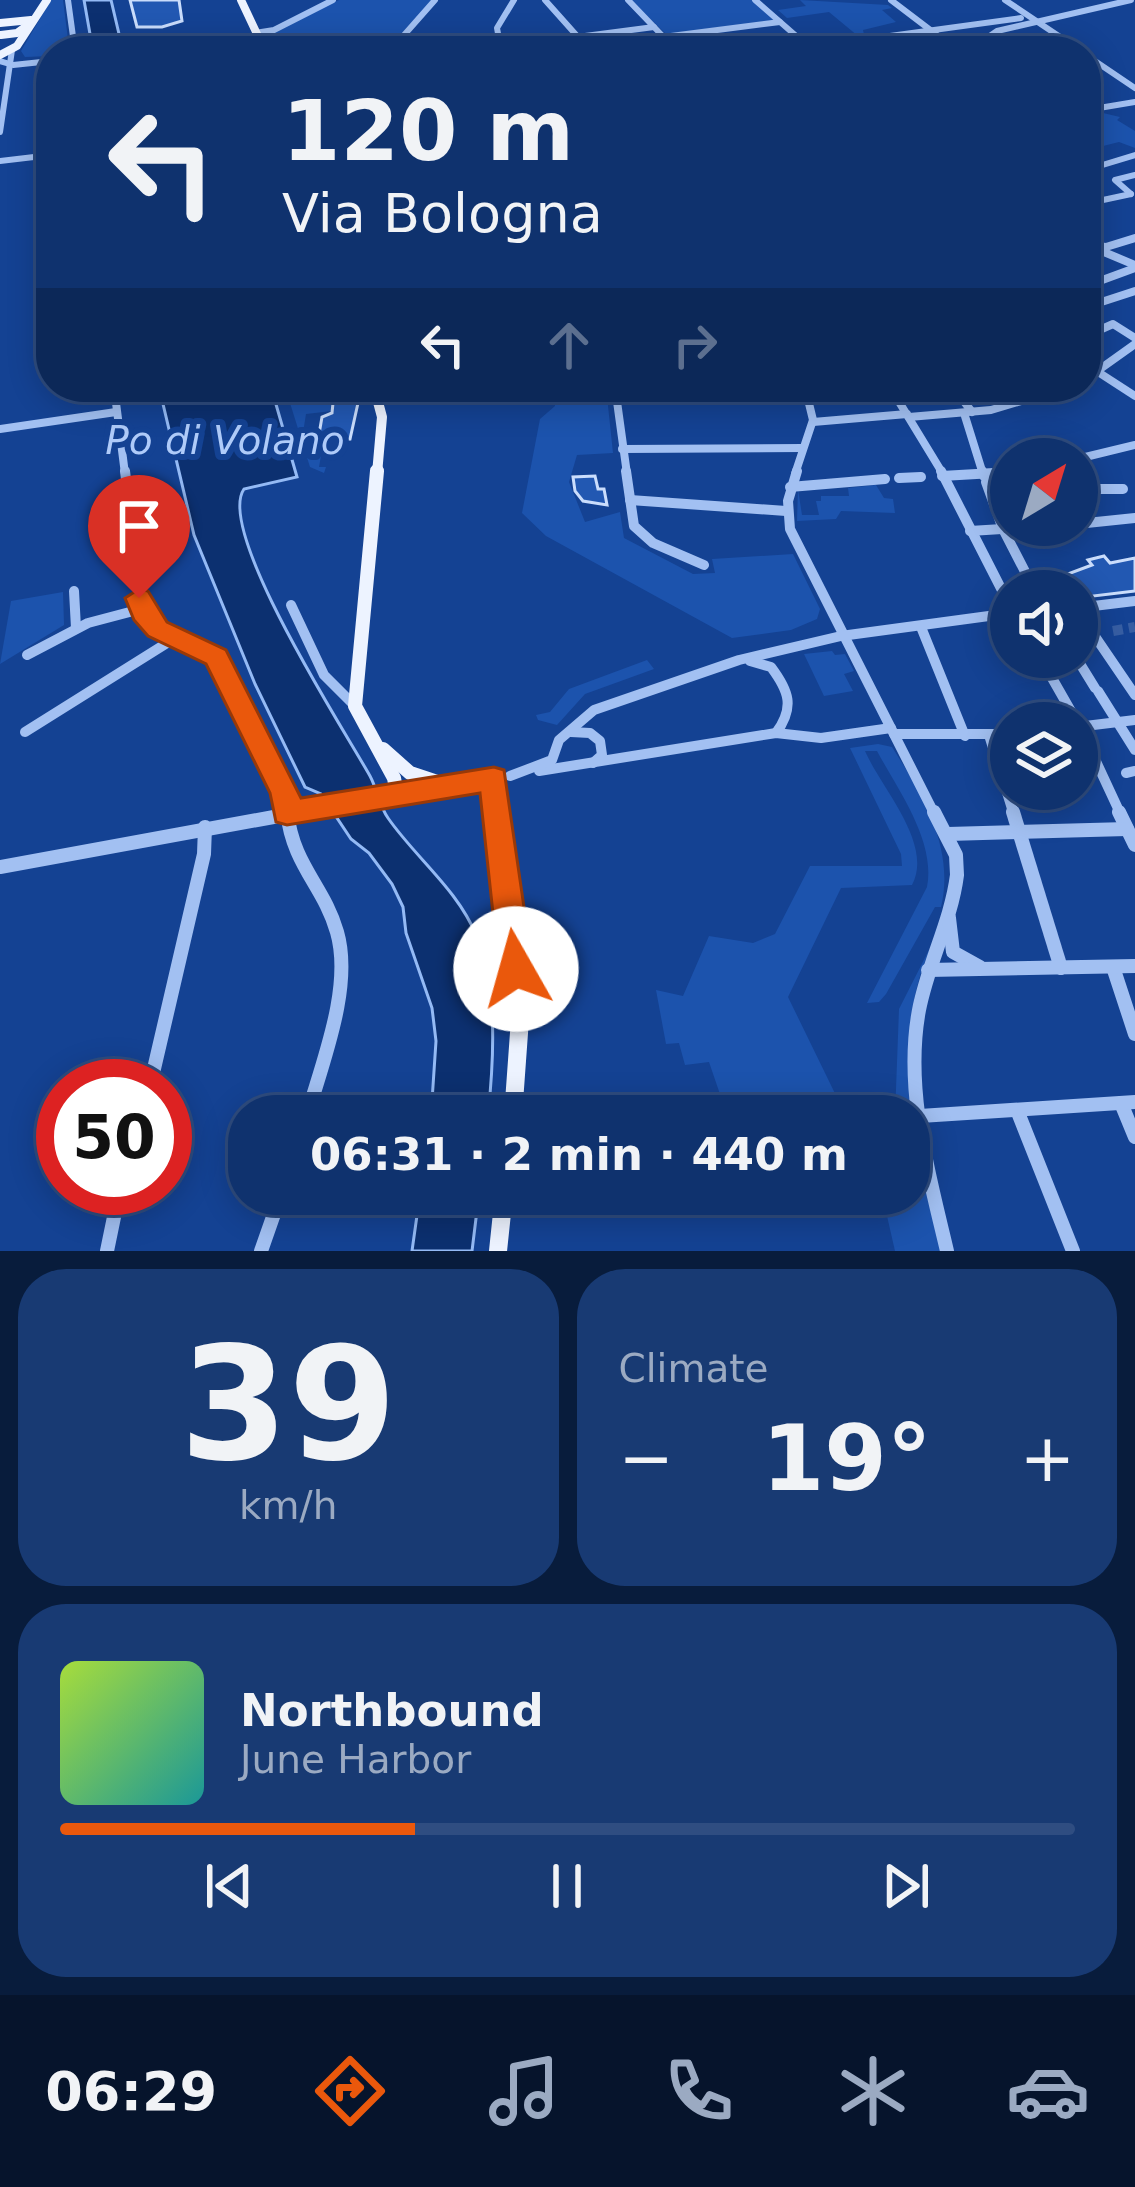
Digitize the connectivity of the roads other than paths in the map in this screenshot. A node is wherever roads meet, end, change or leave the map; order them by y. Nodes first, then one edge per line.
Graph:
1 (47, 0) edge
2 (68, 0) edge
3 (237, 0) edge
4 (333, 0) edge
5 (435, 0) edge
6 (514, 0) edge
7 (545, 0) edge
8 (628, 0) edge
9 (755, 0) edge
10 (891, 0) edge
11 (1005, 0) edge
12 (1131, 0) edge
13 (36, 17) junction
14 (1021, 18) dead end
15 (778, 21) junction
16 (0, 23) edge
17 (1041, 24) junction
18 (654, 27) junction
19 (931, 30) junction
20 (255, 33) junction
21 (1, 35) edge
22 (71, 36) edge
23 (254, 36) edge
24 (256, 36) edge
25 (404, 36) edge
26 (500, 36) edge
27 (578, 36) edge
28 (586, 36) edge
29 (662, 36) edge
30 (670, 36) edge
31 (796, 36) edge
32 (899, 36) edge
33 (939, 36) edge
34 (989, 36) edge
35 (1058, 36) edge
36 (36, 61) edge
37 (26, 62) junction
38 (7, 63) edge
39 (1101, 70) edge
40 (1135, 88) edge
41 (1135, 102) edge
42 (1, 105) edge
43 (1101, 108) edge
44 (0, 132) edge
45 (1135, 155) edge
46 (36, 157) edge
47 (0, 161) edge
48 (1101, 165) edge
49 (1135, 175) edge
50 (1101, 198) edge
51 (1135, 238) edge
52 (1101, 247) edge
53 (1106, 247) junction
54 (1101, 251) edge
55 (1135, 264) edge
56 (1101, 278) edge
57 (1127, 294) edge
58 (1135, 302) edge
59 (1101, 330) edge
60 (1135, 341) edge
61 (1101, 370) edge
62 (1101, 373) edge
63 (1135, 396) edge
64 (115, 402) edge
65 (378, 402) edge
66 (617, 402) edge
67 (809, 402) edge
68 (900, 402) edge
69 (962, 402) edge
70 (1027, 402) edge
71 (116, 412) junction
72 (968, 413) junction
73 (908, 415) junction
74 (813, 422) junction
75 (0, 429) edge
76 (1135, 445) edge
77 (802, 448) junction
78 (622, 449) junction
79 (1098, 454) edge
80 (940, 476) junction
81 (990, 476) edge
82 (921, 477) dead end
83 (985, 477) junction
84 (899, 478) dead end
85 (885, 479) dead end
86 (790, 487) junction
87 (1098, 489) edge
88 (1123, 489) dead end
89 (990, 491) edge
90 (629, 500) junction
91 (786, 511) junction
92 (1132, 519) edge
93 (1098, 522) edge
94 (990, 530) edge
95 (970, 531) junction
96 (704, 565) dead end
97 (990, 570) edge
98 (74, 591) dead end
99 (1135, 601) edge
100 (291, 605) dead end
101 (1098, 606) edge
102 (141, 609) junction
103 (990, 614) edge
104 (921, 627) junction
105 (76, 628) junction
106 (841, 636) junction
107 (175, 638) junction
108 (1098, 640) edge
109 (27, 655) dead end
110 (739, 660) junction
111 (1089, 678) edge
112 (1135, 695) edge
113 (611, 705) junction
114 (355, 706) junction
115 (1135, 720) edge
116 (1119, 724) junction
117 (1098, 726) edge
118 (367, 730) junction
119 (892, 731) junction
120 (25, 732) dead end
121 (571, 732) junction
122 (776, 733) junction
123 (595, 735) junction
124 (965, 736) junction
125 (989, 736) joint
126 (603, 748) junction
127 (1135, 750) edge
128 (557, 753) junction
129 (632, 759) junction
130 (590, 764) junction
131 (574, 766) junction
132 (1098, 766) edge
133 (502, 777) junction
134 (451, 784) junction
135 (389, 796) junction
136 (287, 813) junction
137 (205, 827) junction
138 (1017, 833) junction
139 (949, 834) junction
140 (1131, 835) edge
141 (0, 867) edge
142 (949, 910) junction
143 (1135, 966) edge
144 (1113, 967) junction
145 (1061, 968) junction
146 (928, 970) junction
147 (995, 970) junction
148 (1134, 1030) edge
149 (157, 1059) edge
150 (314, 1095) edge
151 (514, 1095) edge
152 (919, 1095) edge
153 (1128, 1102) edge
154 (1017, 1110) junction
155 (930, 1115) edge
156 (1135, 1137) edge
157 (930, 1168) edge
158 (114, 1215) edge
159 (274, 1215) edge
160 (502, 1215) edge
161 (107, 1251) edge
162 (261, 1251) edge
163 (498, 1251) edge
164 (946, 1251) edge
165 (1073, 1251) edge

1 - 13 main road
2 - 22 street
3 - 20 main road
3 - 23 main road
4 - 20 street
5 - 25 street
6 - 26 street
7 - 27 street
8 - 18 street
9 - 15 street
10 - 19 street
11 - 17 street
12 - 17 street
13 - 16 main road
13 - 21 main road
13 - 38 main road
14 - 19 street
15 - 30 street
15 - 31 street
17 - 34 street
17 - 35 street
18 - 28 street
18 - 29 street
19 - 32 street
19 - 33 street
20 - 24 main road
21 - 38 main road
36 - 37 street
37 - 38 street
37 - 38 street
38 - 42 street
39 - 40 street
41 - 43 street
42 - 44 street
45 - 48 street
46 - 47 street
49 - 50 street
51 - 53 street
52 - 53 street
53 - 55 street
54 - 55 street
55 - 56 street
57 - 58 street
59 - 60 street
60 - 61 street
62 - 63 street
64 - 71 street
65 - 114 main road
66 - 78 street
67 - 74 street
68 - 73 street
69 - 72 street
70 - 72 street
71 - 75 street
71 - 102 street
72 - 73 street
72 - 83 street
73 - 74 street
73 - 80 street
74 - 77 street
76 - 79 street
77 - 78 street
77 - 86 street
78 - 90 street
80 - 83 street
80 - 95 street
81 - 83 street
82 - 84 street
83 - 89 street
85 - 86 street
86 - 91 street
87 - 88 street
90 - 91 street
90 - 96 street
91 - 106 street
92 - 93 street
94 - 95 street
95 - 97 street
98 - 105 street
99 - 101 street
100 - 114 street
102 - 105 street
102 - 107 street
103 - 104 street
104 - 106 street
104 - 124 street
105 - 109 street
106 - 110 street
106 - 119 street
107 - 120 street
107 - 136 street
108 - 112 street
110 - 113 street
110 - 122 street
111 - 116 street
113 - 121 street
113 - 123 street
114 - 118 main road
115 - 116 street
116 - 117 street
116 - 127 street
118 - 134 main road
118 - 135 main road
119 - 122 street
119 - 124 street
119 - 139 street
121 - 123 street
121 - 128 street
122 - 129 street
123 - 126 street
124 - 125 street
125 - 138 street
126 - 129 street
126 - 130 street
128 - 131 street
128 - 133 street
129 - 130 street
130 - 131 street
131 - 133 street
132 - 140 street
133 - 134 main road
133 - 151 main road
134 - 135 main road
135 - 136 street
136 - 137 street
136 - 150 street
137 - 141 street
137 - 149 street
138 - 139 street
138 - 140 street
138 - 145 street
139 - 142 street
142 - 146 street
142 - 147 street
143 - 144 street
144 - 145 street
144 - 148 street
145 - 147 street
146 - 147 street
146 - 152 street
153 - 154 street
153 - 156 street
154 - 155 street
154 - 165 street
157 - 164 street
158 - 161 street
159 - 162 street
160 - 163 main road

